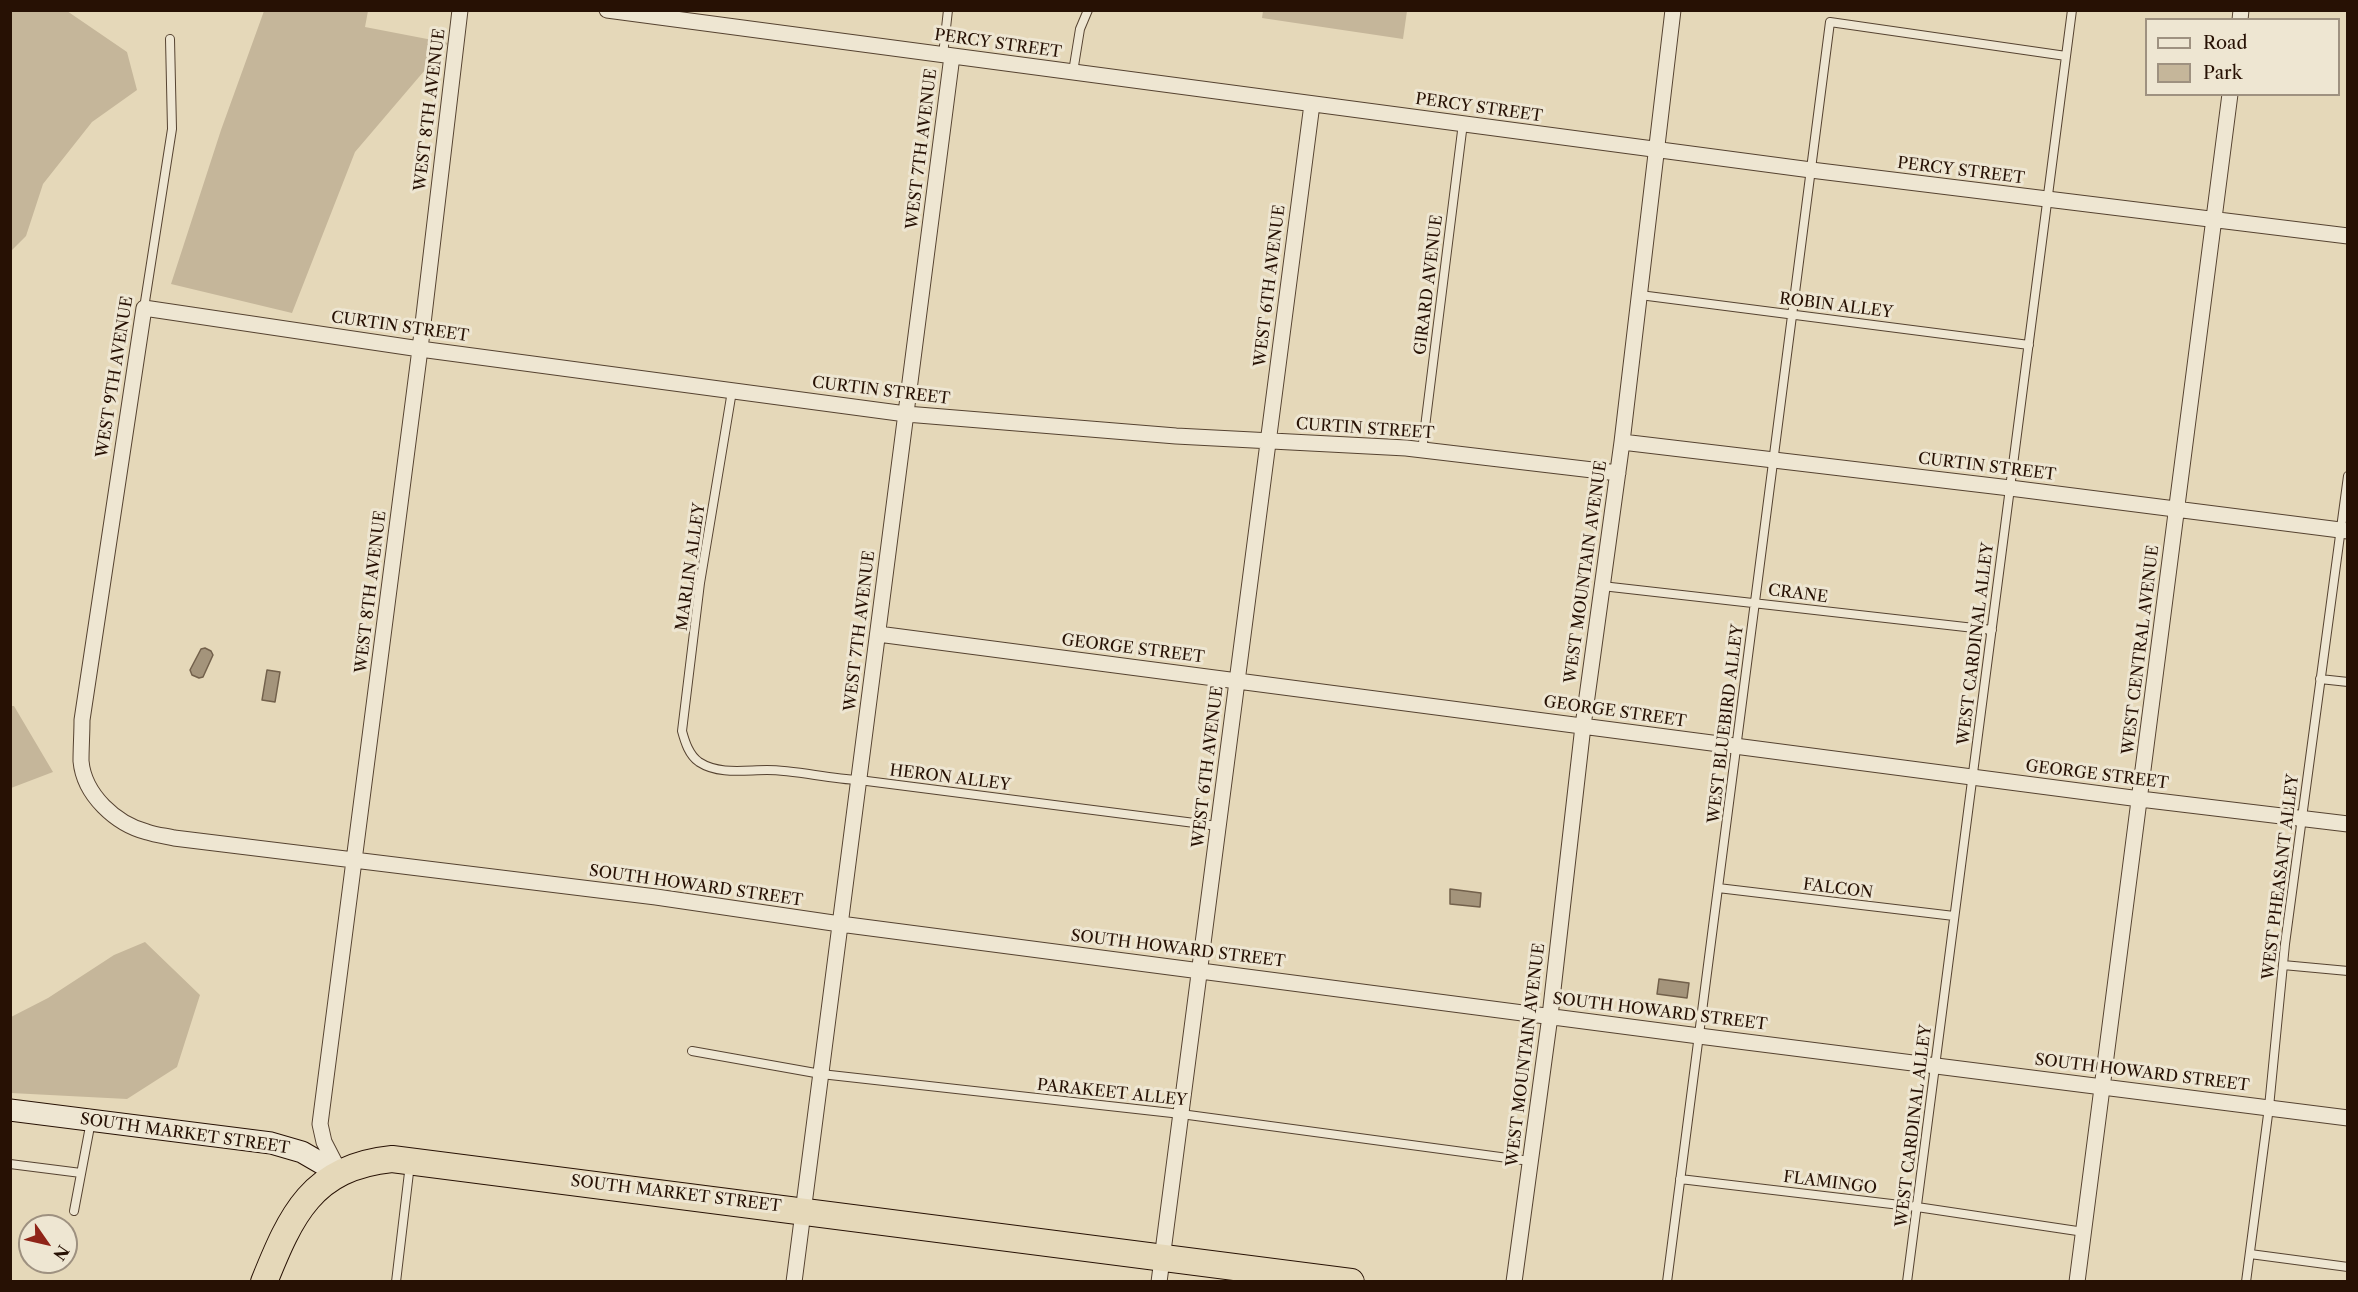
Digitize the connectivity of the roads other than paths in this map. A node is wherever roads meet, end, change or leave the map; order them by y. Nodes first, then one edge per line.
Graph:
1 (460, 10) edge
2 (607, 10) edge
3 (948, 10) edge
4 (1088, 10) edge
5 (1673, 10) edge
6 (2072, 10) edge
7 (170, 39) dead end
8 (947, 56) junction
9 (2066, 56) junction
10 (1074, 72) junction
11 (2230, 96) edge
12 (1312, 104) junction
13 (1463, 123) junction
14 (1656, 150) junction
15 (1811, 170) junction
16 (2048, 200) junction
17 (2214, 221) junction
18 (2348, 236) edge
19 (1640, 295) junction
20 (144, 308) junction
21 (1792, 314) junction
22 (2029, 345) junction
23 (420, 349) junction
24 (732, 391) junction
25 (906, 414) junction
26 (1268, 440) junction
27 (1622, 442) junction
28 (1422, 451) junction
29 (1773, 459) junction
30 (1618, 473) junction
31 (2348, 476) edge
32 (2010, 488) junction
33 (2177, 508) junction
34 (2344, 530) edge
35 (1602, 586) junction
36 (1755, 602) junction
37 (1992, 630) junction
38 (878, 634) junction
39 (2320, 679) junction
40 (1237, 680) junction
41 (2348, 682) edge
42 (82, 720) joint
43 (1584, 726) junction
44 (686, 747) joint
45 (1736, 747) junction
46 (1972, 777) junction
47 (859, 780) junction
48 (2140, 800) junction
49 (2302, 819) junction
50 (2348, 824) edge
51 (1218, 826) junction
52 (354, 861) junction
53 (1718, 888) junction
54 (1954, 916) junction
55 (840, 924) junction
56 (2283, 965) junction
57 (1199, 970) junction
58 (2348, 971) edge
59 (1550, 1016) junction
60 (1699, 1036) junction
61 (692, 1051) dead end
62 (1935, 1064) junction
63 (821, 1074) junction
64 (2103, 1086) junction
65 (2269, 1107) junction
66 (10, 1110) edge
67 (1181, 1114) junction
68 (2348, 1118) edge
69 (91, 1119) junction
70 (411, 1160) junction
71 (1530, 1161) junction
72 (10, 1164) edge
73 (81, 1173) junction
74 (340, 1174) junction
75 (1680, 1179) junction
76 (1917, 1207) junction
77 (74, 1211) dead end
78 (803, 1211) junction
79 (2084, 1232) junction
80 (2250, 1254) junction
81 (2348, 1267) edge
82 (1160, 1269) edge
83 (264, 1281) edge
84 (396, 1281) edge
85 (794, 1281) edge
86 (1351, 1281) edge
87 (1514, 1281) edge
88 (1667, 1281) edge
89 (1907, 1281) edge
90 (2078, 1281) edge
91 (2246, 1281) edge

1 - 23 street, WEST 8TH AVENUE
2 - 8 street, PERCY STREET
3 - 8 lane
4 - 10 lane
5 - 14 street, WEST MOUNTAIN AVENUE
6 - 9 lane, WEST CARDINAL ALLEY
7 - 20 lane, WEST 9TH AVENUE
8 - 10 street, PERCY STREET
8 - 25 street, WEST 7TH AVENUE
9 - 15 lane, WEST BLUEBIRD ALLEY
9 - 16 lane, WEST CARDINAL ALLEY
10 - 12 street, PERCY STREET
11 - 17 street, WEST CENTRAL AVENUE
12 - 13 street, PERCY STREET
12 - 26 street, WEST 6TH AVENUE
13 - 14 street, PERCY STREET
13 - 28 lane, GIRARD AVENUE
14 - 15 street, PERCY STREET
14 - 19 street, WEST MOUNTAIN AVENUE
15 - 16 street, PERCY STREET
15 - 21 lane, WEST BLUEBIRD ALLEY
16 - 17 street, PERCY STREET
16 - 22 lane, WEST CARDINAL ALLEY
17 - 18 street, PERCY STREET
17 - 33 street, WEST CENTRAL AVENUE
19 - 21 lane, ROBIN ALLEY
19 - 27 street, WEST MOUNTAIN AVENUE
20 - 23 street, CURTIN STREET
20 - 42 street, WEST 9TH AVENUE
21 - 22 lane, ROBIN ALLEY
21 - 29 lane, WEST BLUEBIRD ALLEY
22 - 32 lane, WEST CARDINAL ALLEY
23 - 24 street, CURTIN STREET
23 - 52 street, WEST 8TH AVENUE
24 - 25 street, CURTIN STREET
24 - 44 lane, MARLIN ALLEY
25 - 26 street, CURTIN STREET
25 - 38 street, WEST 7TH AVENUE
26 - 28 street, CURTIN STREET
26 - 40 street, WEST 6TH AVENUE
27 - 29 street, CURTIN STREET
27 - 30 street, WEST MOUNTAIN AVENUE
28 - 30 street, CURTIN STREET
29 - 32 street, CURTIN STREET
29 - 36 lane, WEST BLUEBIRD ALLEY
30 - 35 street, WEST MOUNTAIN AVENUE
31 - 34 lane, WEST PHEASANT ALLEY
32 - 33 street, CURTIN STREET
32 - 37 lane, WEST CARDINAL ALLEY
33 - 34 street, CURTIN STREET
33 - 48 street, WEST CENTRAL AVENUE
34 - 39 lane, WEST PHEASANT ALLEY
35 - 36 lane, CRANE
35 - 43 street, WEST MOUNTAIN AVENUE
36 - 37 lane, CRANE
36 - 45 lane, WEST BLUEBIRD ALLEY
37 - 46 lane, WEST CARDINAL ALLEY
38 - 40 street, GEORGE STREET
38 - 47 street, WEST 7TH AVENUE
39 - 41 lane
39 - 49 lane, WEST PHEASANT ALLEY
40 - 43 street, GEORGE STREET
40 - 51 street, WEST 6TH AVENUE
42 - 52 street, SOUTH HOWARD STREET
43 - 45 street, GEORGE STREET
43 - 59 street, WEST MOUNTAIN AVENUE
44 - 47 lane, HERON ALLEY
45 - 46 street, GEORGE STREET
45 - 53 lane, WEST BLUEBIRD ALLEY
46 - 48 street, GEORGE STREET
46 - 54 lane, WEST CARDINAL ALLEY
47 - 51 lane, HERON ALLEY
47 - 55 street, WEST 7TH AVENUE
48 - 49 street, GEORGE STREET
48 - 64 street, WEST CENTRAL AVENUE
49 - 50 street, GEORGE STREET
49 - 56 lane, WEST PHEASANT ALLEY
51 - 57 street, WEST 6TH AVENUE
52 - 55 street, SOUTH HOWARD STREET
52 - 74 street, WEST 8TH AVENUE
53 - 54 lane, FALCON
53 - 60 lane, WEST BLUEBIRD ALLEY
54 - 62 lane, WEST CARDINAL ALLEY
55 - 57 street, SOUTH HOWARD STREET
55 - 63 street, WEST 7TH AVENUE
56 - 58 lane
56 - 65 lane, WEST PHEASANT ALLEY
57 - 59 street, SOUTH HOWARD STREET
57 - 67 street, WEST 6TH AVENUE
59 - 60 street, SOUTH HOWARD STREET
59 - 71 street, WEST MOUNTAIN AVENUE
60 - 62 street, SOUTH HOWARD STREET
60 - 75 lane, WEST BLUEBIRD ALLEY
61 - 63 lane, PARAKEET ALLEY
62 - 64 street, SOUTH HOWARD STREET
62 - 76 lane, WEST CARDINAL ALLEY
63 - 67 lane, PARAKEET ALLEY
63 - 78 street, WEST 7TH AVENUE
64 - 65 street, SOUTH HOWARD STREET
64 - 79 street, WEST CENTRAL AVENUE
65 - 68 street, SOUTH HOWARD STREET
65 - 80 lane, WEST PHEASANT ALLEY
66 - 69 main road, SOUTH MARKET STREET
67 - 71 lane, PARAKEET ALLEY
67 - 82 street, WEST 6TH AVENUE
69 - 73 lane
69 - 74 main road, SOUTH MARKET STREET
70 - 74 highway, SOUTH MARKET STREET
70 - 78 highway, SOUTH MARKET STREET
70 - 84 lane
71 - 87 street, WEST MOUNTAIN AVENUE
72 - 73 lane
73 - 77 lane
74 - 83 highway
75 - 76 lane, FLAMINGO
75 - 88 lane, WEST BLUEBIRD ALLEY
76 - 79 lane, FLAMINGO
76 - 89 lane, WEST CARDINAL ALLEY
78 - 82 highway, SOUTH MARKET STREET
78 - 85 street, WEST 7TH AVENUE
79 - 90 street, WEST CENTRAL AVENUE
80 - 81 lane
80 - 91 lane, WEST PHEASANT ALLEY
82 - 86 highway, SOUTH MARKET STREET

